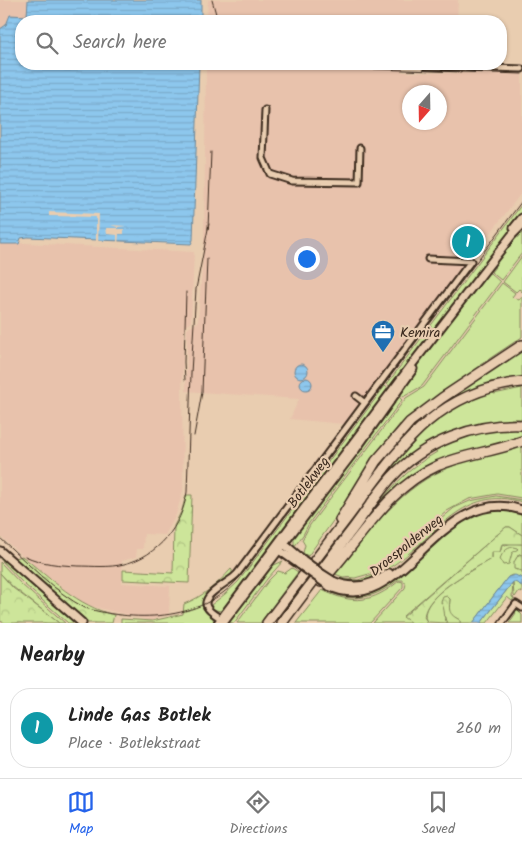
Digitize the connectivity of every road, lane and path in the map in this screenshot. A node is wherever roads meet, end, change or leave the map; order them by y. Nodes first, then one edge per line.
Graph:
1 (507, 69) edge
2 (522, 69) edge
3 (265, 110) dead end
4 (360, 148) dead end
5 (522, 218) edge
6 (522, 225) edge
7 (512, 235) junction
8 (428, 259) dead end
9 (522, 345) edge
10 (522, 382) edge
11 (356, 396) dead end
12 (365, 403) junction
13 (520, 425) edge
14 (522, 442) edge
15 (522, 505) edge
16 (522, 510) edge
17 (280, 546) junction
18 (0, 551) edge
19 (320, 553) junction
20 (331, 583) junction
21 (298, 601) junction
22 (522, 608) edge
23 (222, 621) edge
24 (82, 623) edge
25 (267, 623) edge
26 (282, 623) edge
27 (502, 623) edge

1 - 2 street
3 - 4 street
5 - 7 main road, Botlekweg
6 - 7 main road, Botlekweg
7 - 17 main road, Botlekweg
8 - 12 street
9 - 19 highway
10 - 19 highway
11 - 12 street
12 - 23 street
13 - 21 highway
14 - 21 highway
15 - 20 main road, Droespolderweg
16 - 20 main road, Droespolderweg
17 - 20 main road, Droespolderweg, bridge
17 - 23 main road, Botlekweg
18 - 24 main road
19 - 25 highway
21 - 26 highway
22 - 27 street

